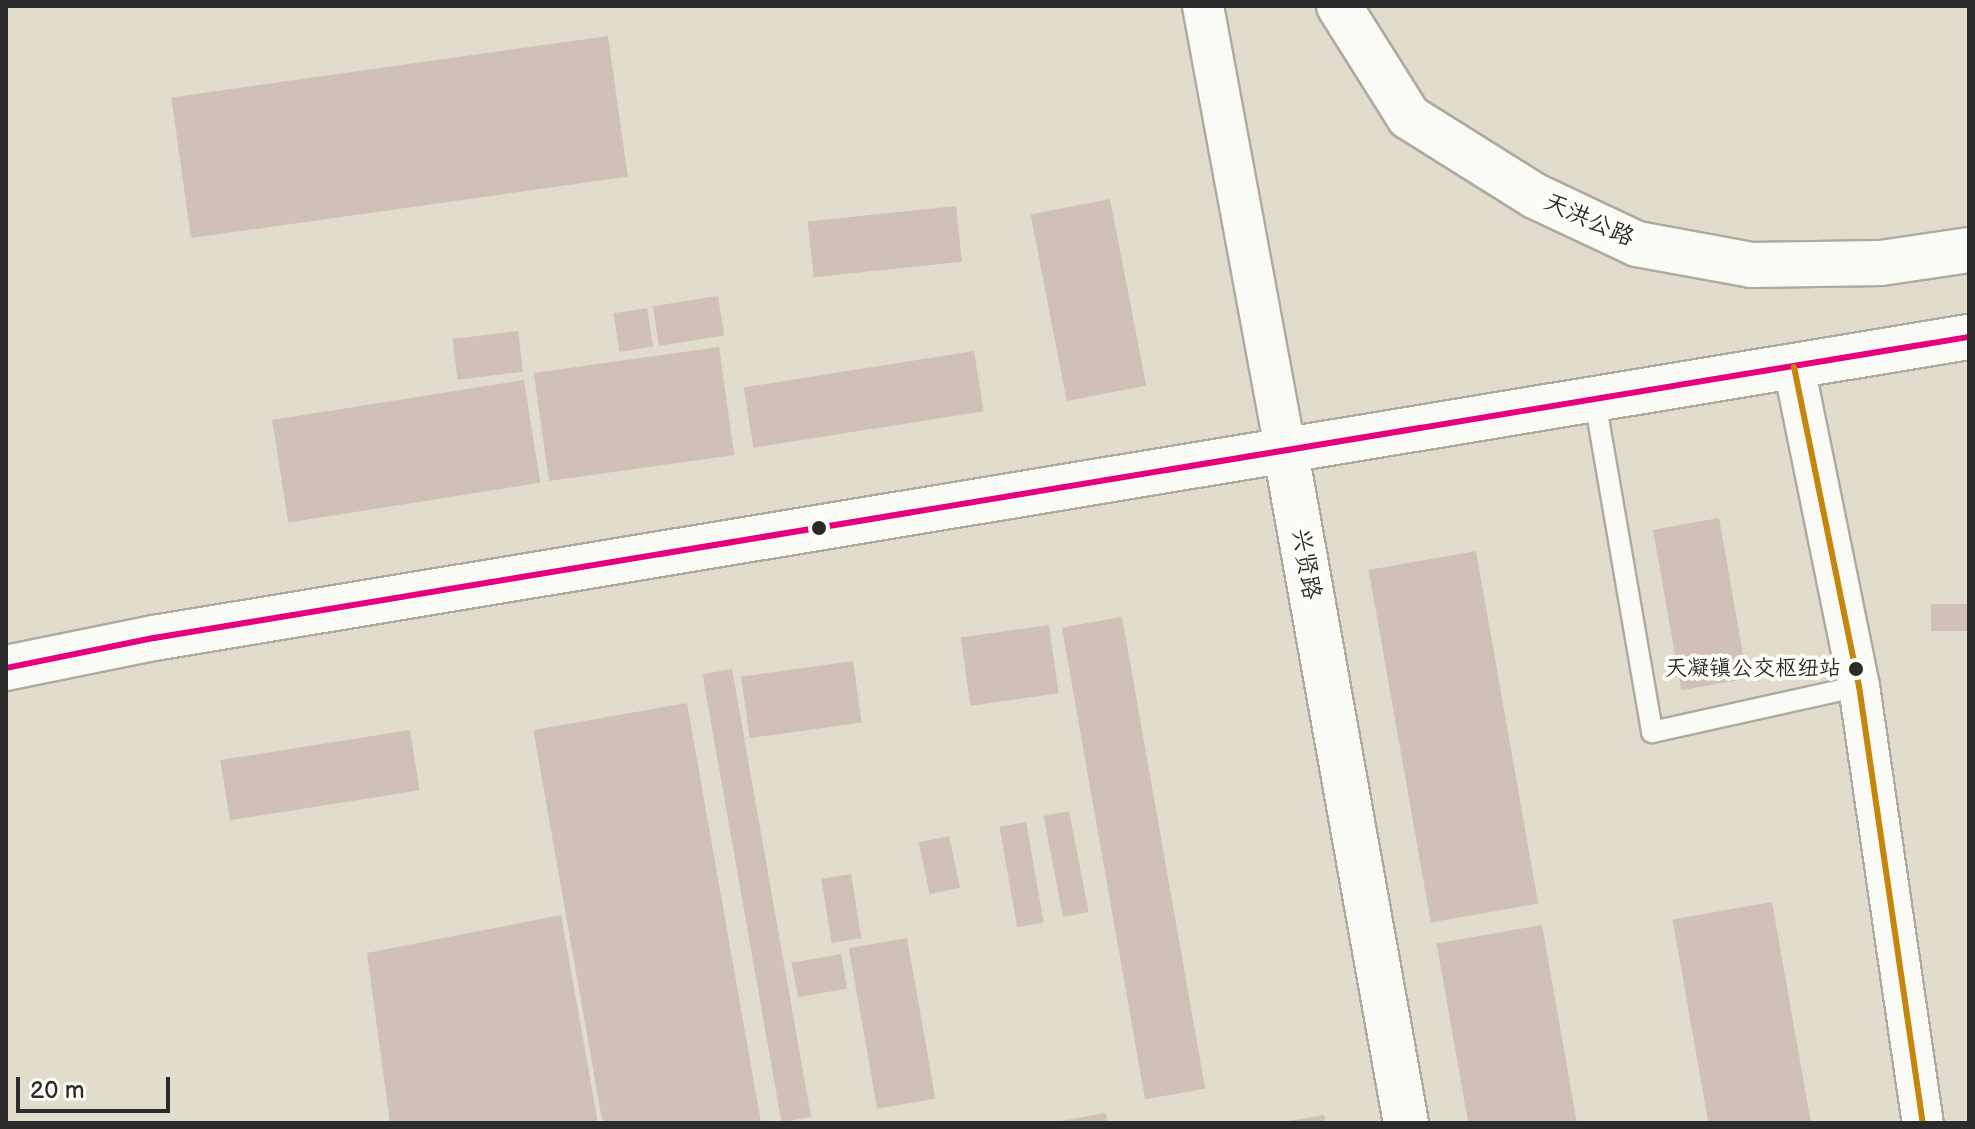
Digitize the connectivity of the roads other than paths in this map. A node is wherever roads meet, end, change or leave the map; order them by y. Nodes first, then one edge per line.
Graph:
1 (1203, 6) edge
2 (1339, 6) edge
3 (1969, 250) edge
4 (1969, 337) edge
5 (1794, 367) junction
6 (1595, 401) junction
7 (1286, 453) junction
8 (6, 668) edge
9 (1859, 686) junction
10 (1406, 1123) edge
11 (1923, 1123) edge

1 - 7 street, 兴贤路
2 - 3 street, 天洪公路
4 - 5 street
5 - 6 street
5 - 9 street
6 - 7 street
6 - 9 lane
7 - 8 street
7 - 10 street, 兴贤路
9 - 11 street

